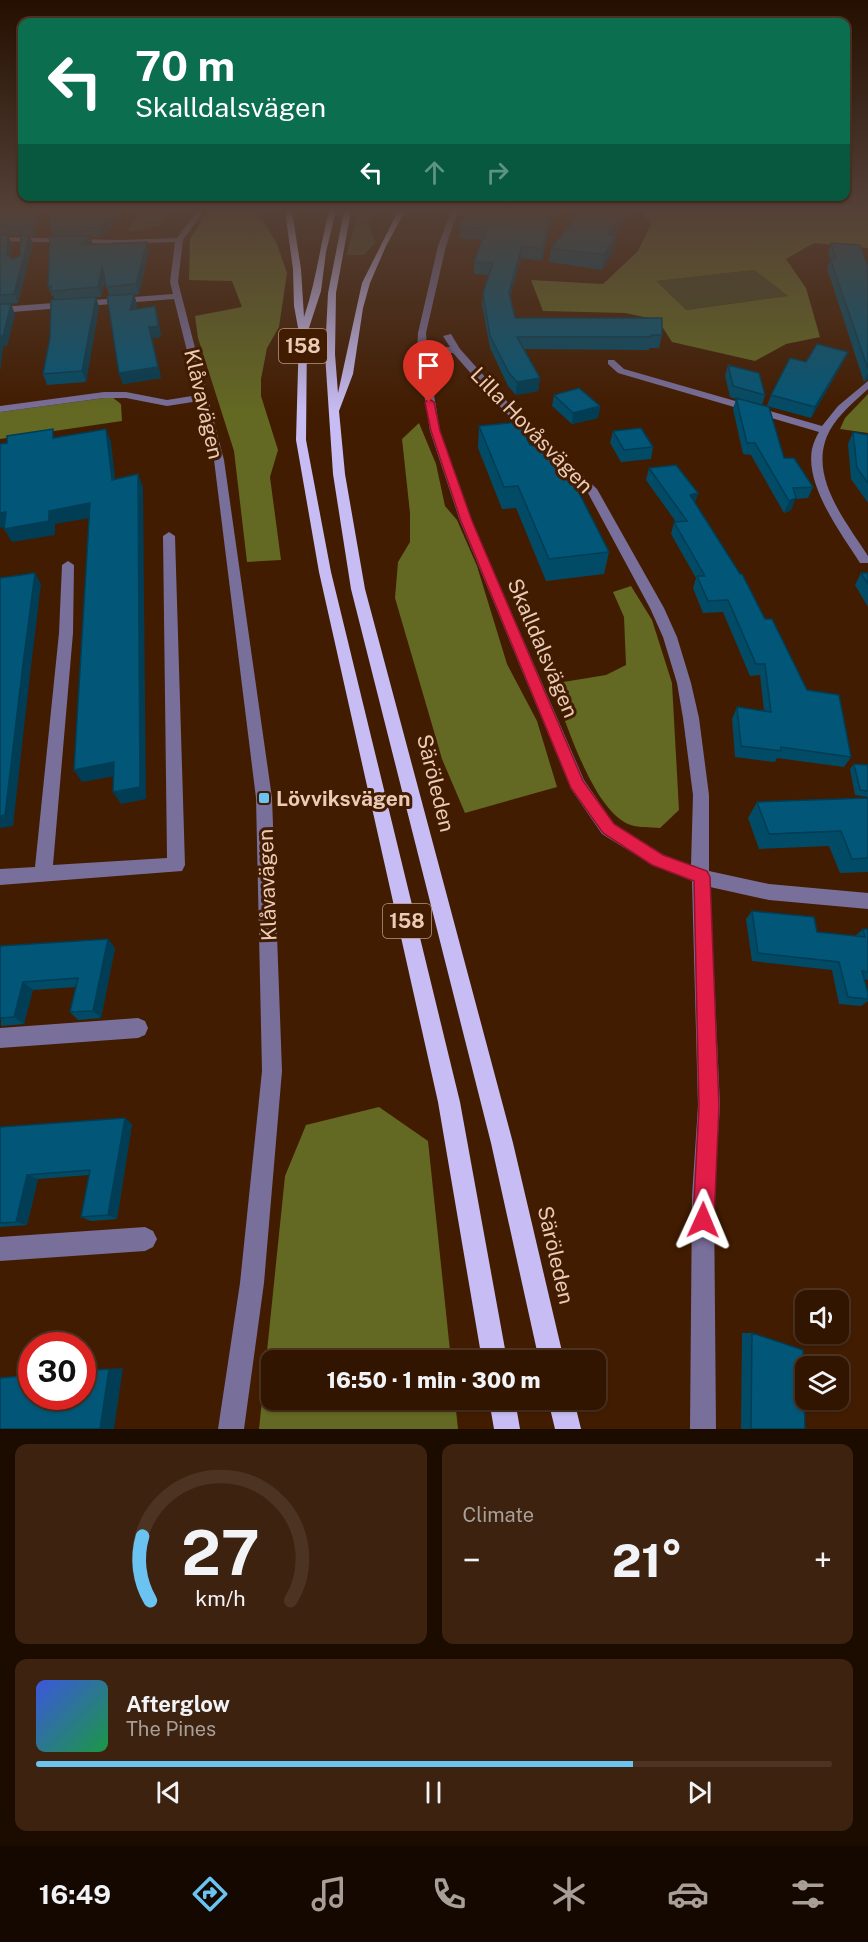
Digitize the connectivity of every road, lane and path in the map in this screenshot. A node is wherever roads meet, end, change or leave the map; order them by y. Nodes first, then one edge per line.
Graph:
1 (174, 278) edge
2 (297, 278) edge
3 (319, 278) edge
4 (336, 278) edge
5 (368, 278) edge
6 (436, 278) edge
7 (178, 296) junction
8 (0, 310) edge
9 (303, 334) junction
10 (422, 350) junction
11 (611, 362) dead end
12 (868, 384) edge
13 (204, 397) junction
14 (0, 409) edge
15 (334, 411) junction
16 (823, 430) junction
17 (169, 536) dead end
18 (864, 560) dead end
19 (68, 565) dead end
20 (43, 875) junction
21 (0, 877) edge
22 (702, 877) junction
23 (868, 901) edge
24 (138, 1028) dead end
25 (0, 1038) edge
26 (145, 1239) dead end
27 (0, 1249) edge
28 (493, 1350) edge
29 (550, 1350) edge
30 (504, 1410) edge
31 (563, 1410) edge
32 (231, 1429) edge
33 (507, 1429) edge
34 (568, 1429) edge
35 (703, 1429) edge

1 - 7 street, Klåvavägen
2 - 9 main road, 158
3 - 9 main road, 158
4 - 15 main road, Säröleden / 158
5 - 15 main road, 158
6 - 10 street, Skalldalsvägen
7 - 8 street
7 - 13 street, Klåvavägen
9 - 28 main road, 158
10 - 22 street, Skalldalsvägen
10 - 22 street, Lilla Hovåsvägen
11 - 16 street
12 - 16 street
13 - 14 street
13 - 32 street, Klåvavägen
15 - 29 main road, Säröleden / 158
16 - 18 street
17 - 20 street
19 - 20 street
20 - 21 street
22 - 23 street, Skalldalsvägen
22 - 35 street, Lilla Hovåsvägen
24 - 25 street
26 - 27 street
30 - 33 main road
31 - 34 main road

